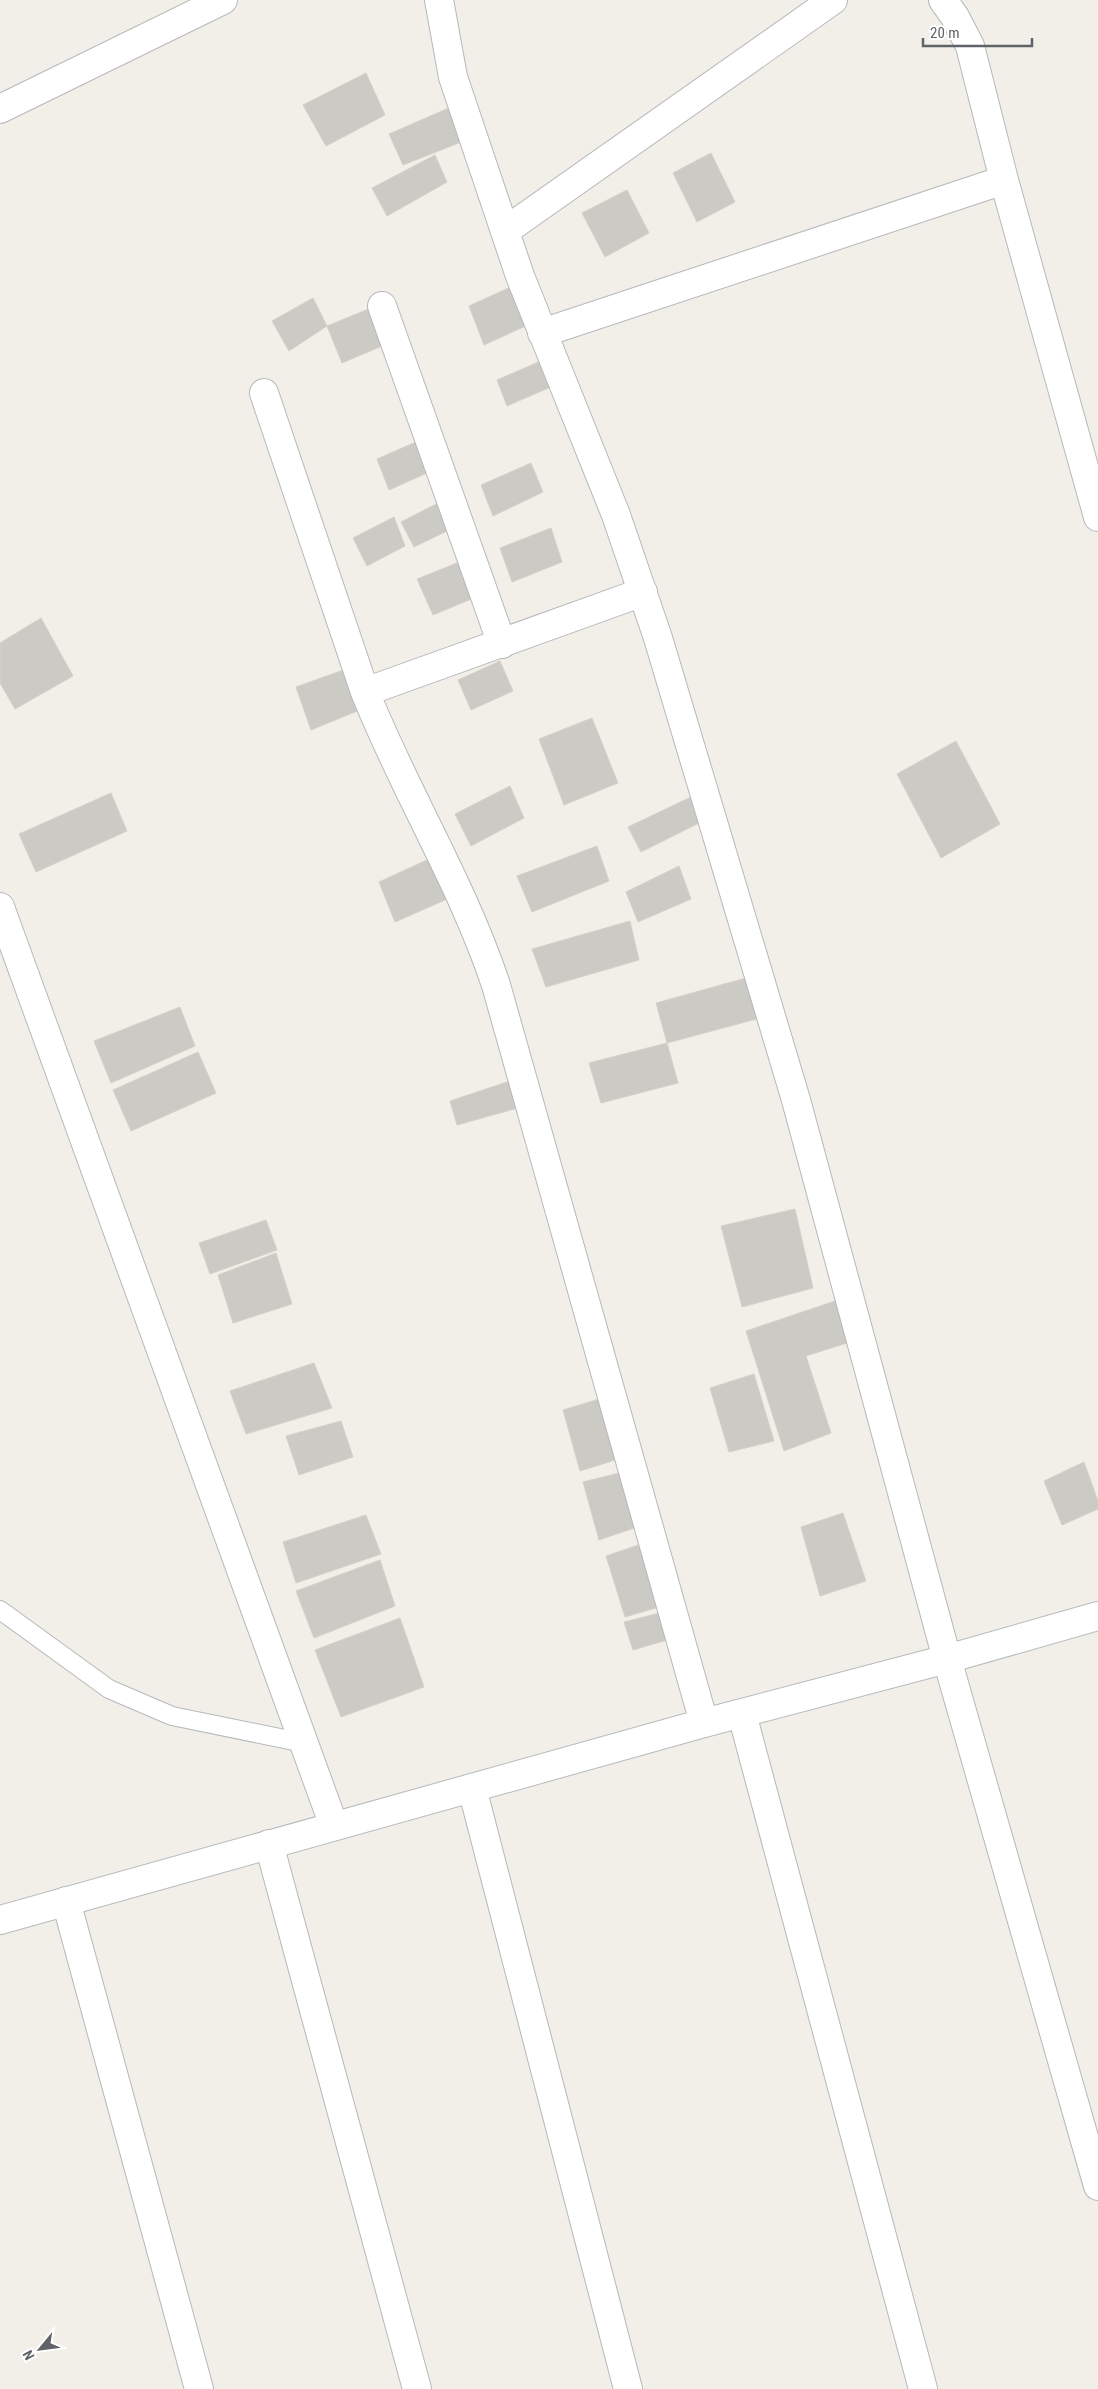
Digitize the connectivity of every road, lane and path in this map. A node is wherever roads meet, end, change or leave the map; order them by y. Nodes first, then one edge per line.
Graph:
1 (223, 0) edge
2 (439, 0) edge
3 (833, 0) edge
4 (942, 0) edge
5 (0, 109) edge
6 (1004, 180) junction
7 (505, 231) junction
8 (382, 306) dead end
9 (542, 332) junction
10 (264, 393) dead end
11 (1098, 517) edge
12 (643, 592) junction
13 (502, 644) junction
14 (365, 692) junction
15 (0, 907) edge
16 (0, 1610) edge
17 (1098, 1616) edge
18 (947, 1659) junction
19 (742, 1714) junction
20 (704, 1723) junction
21 (304, 1743) junction
22 (472, 1788) junction
23 (334, 1826) junction
24 (269, 1844) junction
25 (66, 1902) junction
26 (0, 1920) edge
27 (1098, 2186) edge
28 (199, 2389) edge
29 (417, 2389) edge
30 (628, 2389) edge
31 (922, 2389) edge

1 - 5 street
2 - 7 street
3 - 7 street
4 - 6 street
6 - 9 street
6 - 11 street
7 - 9 street
8 - 13 street
9 - 12 street
10 - 14 street
12 - 13 street
12 - 18 street
13 - 14 street
14 - 20 street
15 - 21 street
16 - 21 lane
17 - 18 street
18 - 19 street
18 - 27 street
19 - 20 street
19 - 31 street
20 - 22 street
21 - 23 street
22 - 23 street
22 - 30 street
23 - 24 street
24 - 25 street
24 - 29 street
25 - 26 street
25 - 28 street

